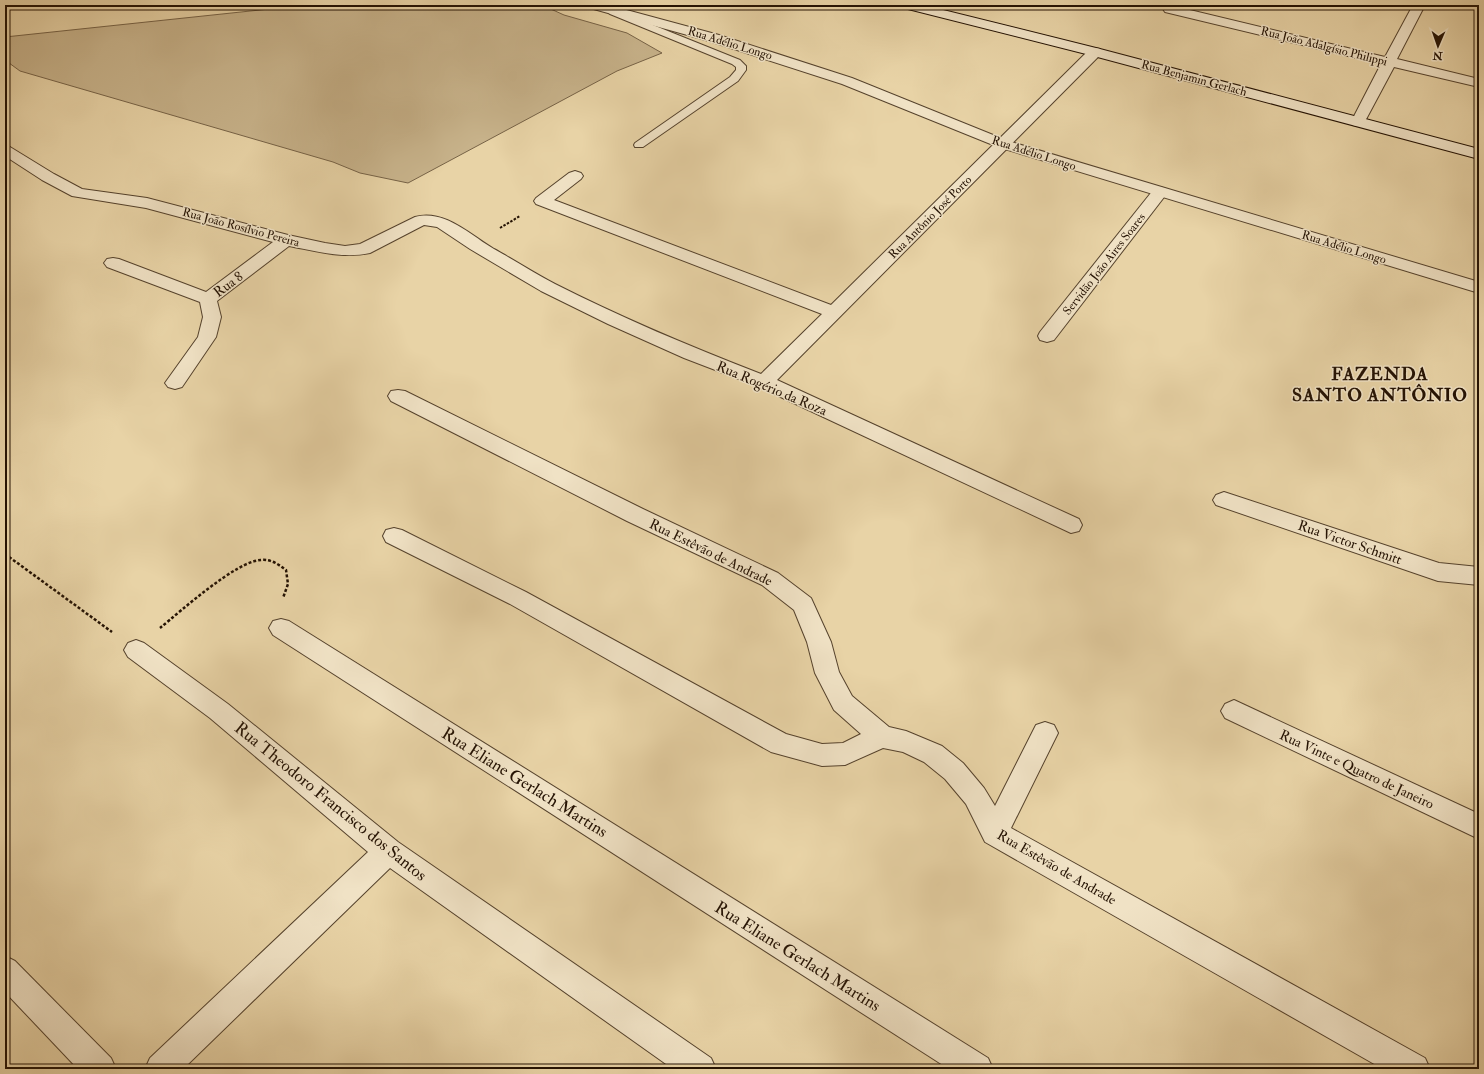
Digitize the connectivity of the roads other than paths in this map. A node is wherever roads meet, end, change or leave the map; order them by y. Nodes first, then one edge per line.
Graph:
1 (908, 5) edge
2 (1419, 5) edge
3 (598, 6) edge
4 (1169, 9) dead end
5 (1095, 52) junction
6 (1389, 62) junction
7 (1479, 83) edge
8 (1358, 122) junction
9 (1003, 144) junction
10 (639, 145) dead end
11 (5, 150) edge
12 (1479, 154) edge
13 (575, 176) dead end
14 (1160, 192) junction
15 (286, 240) junction
16 (476, 244) joint
17 (113, 263) dead end
18 (1479, 288) edge
19 (208, 299) junction
20 (834, 312) junction
21 (1047, 336) dead end
22 (764, 382) junction
23 (175, 383) dead end
24 (398, 396) dead end
25 (1224, 500) dead end
26 (1071, 525) dead end
27 (394, 536) dead end
28 (1479, 576) edge
29 (281, 628) road end
30 (136, 650) road end
31 (1234, 711) dead end
32 (1045, 733) dead end
33 (882, 737) junction
34 (1479, 827) edge
35 (995, 833) junction
36 (388, 851) junction
37 (5, 971) edge
38 (100, 1069) edge
39 (160, 1069) edge
40 (700, 1069) edge
41 (977, 1069) edge
42 (1414, 1069) edge

1 - 5 street, Rua Benjamin Gerlach
2 - 6 street
3 - 9 street, Rua Adélio Longo
3 - 10 lane
4 - 6 street, Rua João Adalgísio Philippi
5 - 8 street, Rua Benjamin Gerlach
5 - 9 street, Rua Antônio José Porto
6 - 7 street, Rua João Adalgísio Philippi
6 - 8 street
8 - 12 street, Rua Benjamin Gerlach
9 - 14 street, Rua Adélio Longo
9 - 20 street, Rua Antônio José Porto
11 - 15 street, Rua João Rosílvio Pereira
13 - 20 street
14 - 18 street, Rua Adélio Longo
14 - 21 street, Servidão João Aires Soares
15 - 16 street, Rua João Rosílvio Pereira
15 - 19 street, Rua 8
16 - 22 street, Rua Rogério da Roza
17 - 19 street
19 - 23 street, Rua 8
20 - 22 street, Rua Antônio José Porto
22 - 26 street, Rua Rogério da Roza
24 - 33 street, Rua Estêvão de Andrade
25 - 28 street, Rua Victor Schmitt
27 - 33 street
29 - 41 street, Rua Eliane Gerlach Martins
30 - 36 street, Rua Theodoro Francisco dos Santos
31 - 34 street, Rua Vinte e Quatro de Janeiro
32 - 35 street
33 - 35 street, Rua Estêvão de Andrade
35 - 42 street, Rua Estêvão de Andrade
36 - 39 street
36 - 40 street, Rua Theodoro Francisco dos Santos
37 - 38 street

